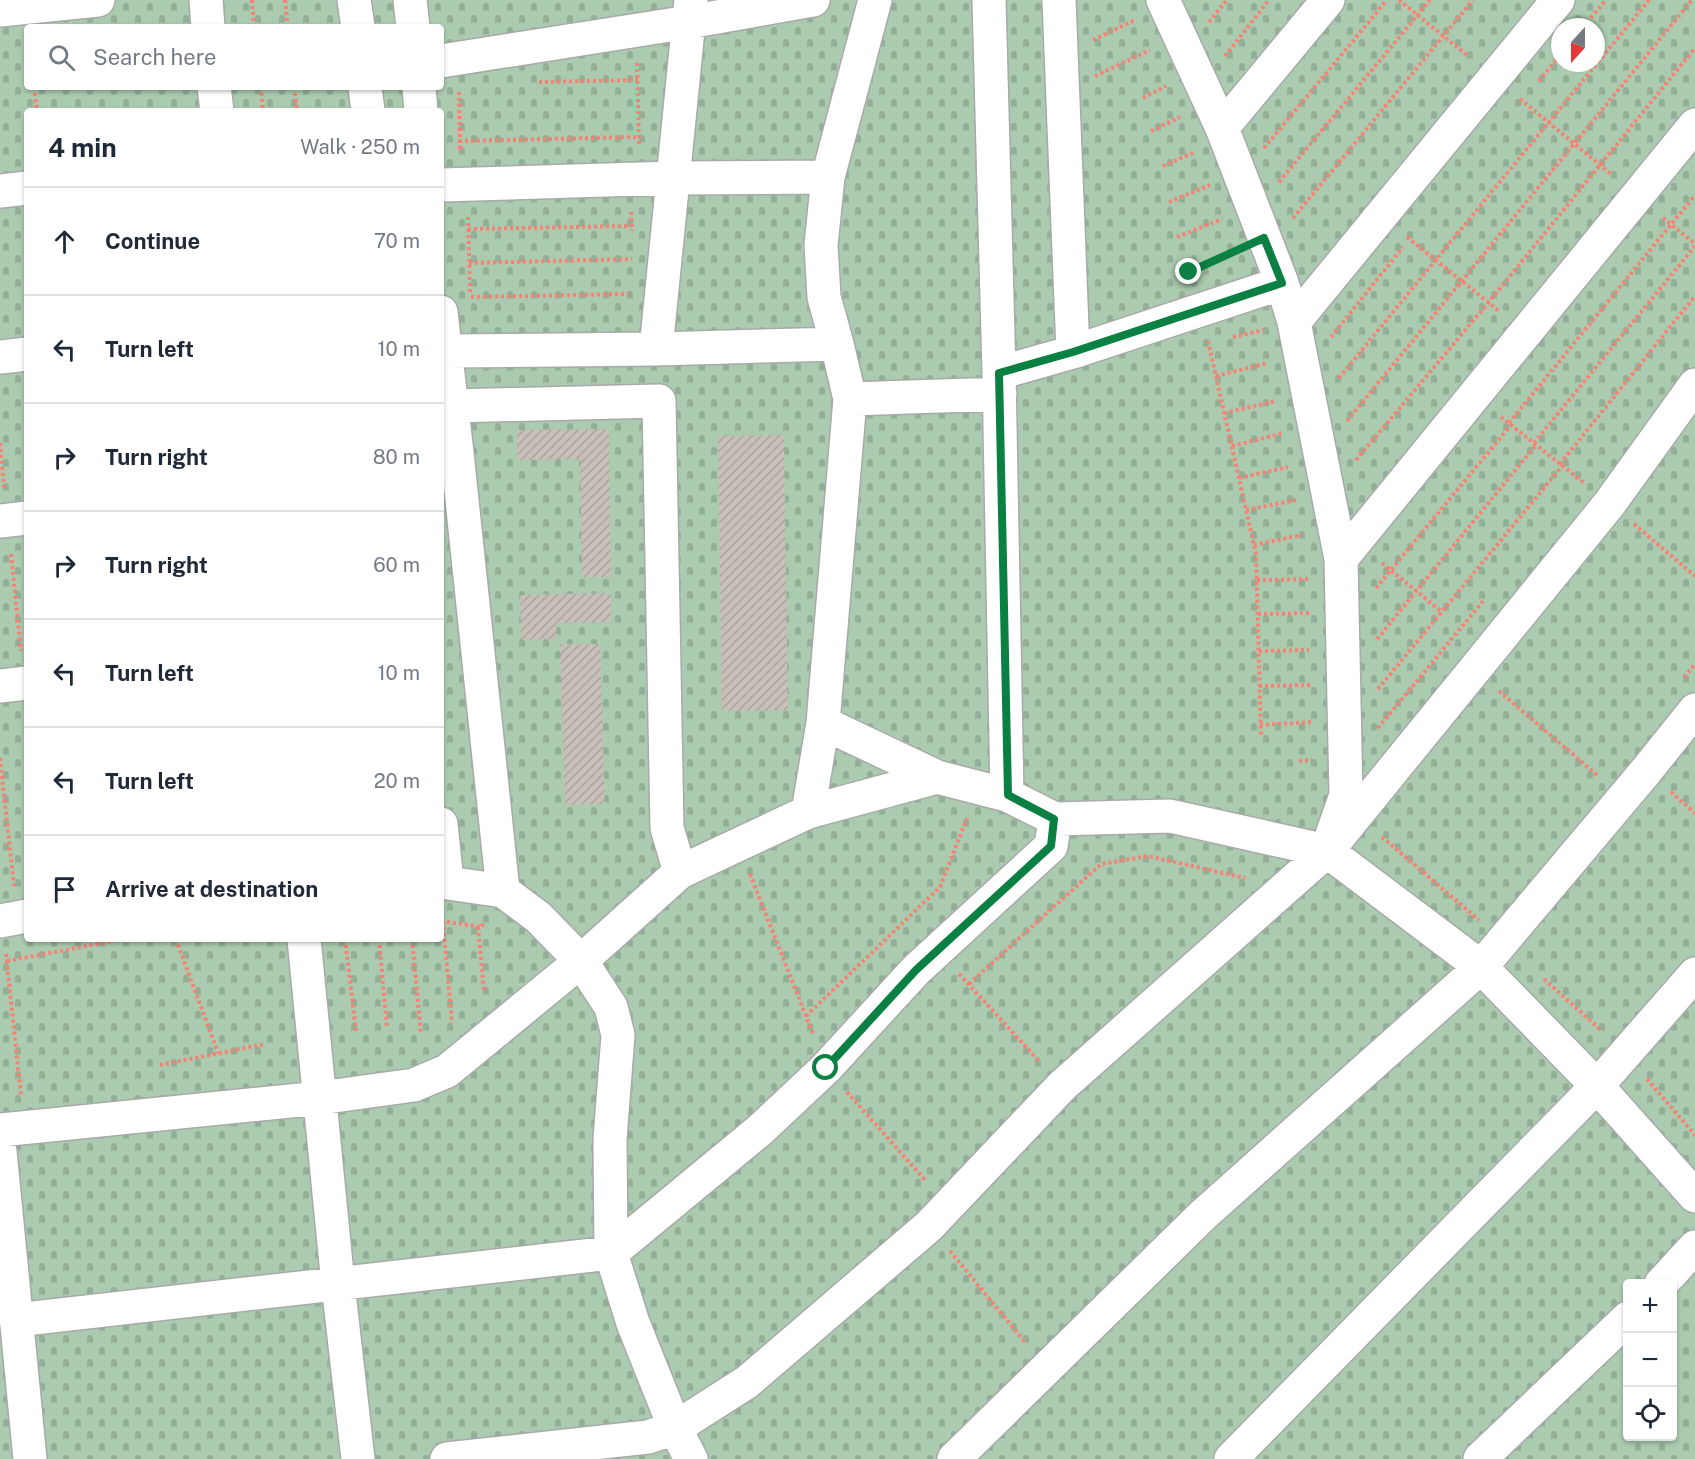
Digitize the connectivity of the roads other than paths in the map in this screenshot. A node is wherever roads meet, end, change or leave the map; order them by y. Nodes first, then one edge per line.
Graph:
1 (98, 0) edge
2 (206, 0) edge
3 (354, 0) edge
4 (410, 0) edge
5 (813, 0) edge
6 (875, 0) edge
7 (988, 0) edge
8 (1059, 0) edge
9 (1328, 0) edge
10 (1558, 0) edge
11 (1164, 3) edge
12 (0, 10) edge
13 (690, 11) edge
14 (208, 24) edge
15 (358, 24) edge
16 (413, 24) edge
17 (450, 60) edge
18 (214, 90) edge
19 (365, 90) edge
20 (419, 90) edge
21 (217, 108) edge
22 (368, 108) edge
23 (421, 108) edge
24 (1695, 125) edge
25 (1222, 128) junction
26 (828, 177) junction
27 (673, 178) junction
28 (456, 185) edge
29 (24, 188) edge
30 (0, 191) edge
31 (1282, 283) junction
32 (1294, 322) junction
33 (444, 341) edge
34 (837, 344) junction
35 (656, 349) junction
36 (445, 351) junction
37 (1073, 352) junction
38 (24, 354) edge
39 (0, 357) edge
40 (1000, 383) junction
41 (1695, 385) edge
42 (850, 399) junction
43 (452, 406) junction
44 (1343, 551) junction
45 (1695, 710) edge
46 (823, 723) junction
47 (937, 777) junction
48 (993, 791) junction
49 (808, 812) junction
50 (1054, 819) junction
51 (1327, 851) junction
52 (680, 872) junction
53 (444, 882) edge
54 (503, 891) junction
55 (304, 942) edge
56 (581, 961) junction
57 (1481, 967) junction
58 (1695, 974) edge
59 (1597, 1086) junction
60 (320, 1098) junction
61 (12, 1129) edge
62 (0, 1151) edge
63 (1695, 1196) edge
64 (1695, 1247) edge
65 (611, 1253) junction
66 (1666, 1279) edge
67 (338, 1284) junction
68 (16, 1320) junction
69 (1623, 1323) edge
70 (675, 1428) junction
71 (30, 1459) edge
72 (358, 1459) edge
73 (447, 1459) edge
74 (691, 1459) edge
75 (954, 1459) edge
76 (1231, 1459) edge
77 (1480, 1459) edge

1 - 12 lane
2 - 14 lane
3 - 15 lane
4 - 16 lane
5 - 13 lane
6 - 26 lane
7 - 40 lane
8 - 37 lane
9 - 25 lane
10 - 32 lane
11 - 25 lane
13 - 17 lane
13 - 27 lane
18 - 21 lane
19 - 22 lane
20 - 23 lane
24 - 44 lane
25 - 31 lane
26 - 27 lane
26 - 34 lane
27 - 28 lane
27 - 35 lane
29 - 30 lane
31 - 32 lane
31 - 37 lane
32 - 44 lane
33 - 36 lane
34 - 35 lane
34 - 42 lane
35 - 36 lane
36 - 43 lane
37 - 40 lane
38 - 39 lane
40 - 42 lane
40 - 48 lane
41 - 51 lane
42 - 46 lane
43 - 52 lane
43 - 54 lane
44 - 51 lane
45 - 57 lane
46 - 47 lane
46 - 49 lane
47 - 48 lane
47 - 49 lane
48 - 50 lane
49 - 52 lane
50 - 51 lane
50 - 65 lane
51 - 57 lane
51 - 70 lane
52 - 56 lane
53 - 54 lane
54 - 56 lane
55 - 60 lane
56 - 60 lane
56 - 65 lane
57 - 59 lane
57 - 75 lane
58 - 59 lane
59 - 63 lane
59 - 76 lane
60 - 61 lane
60 - 67 lane
62 - 68 lane
64 - 66 lane
65 - 67 lane
65 - 70 lane
67 - 68 lane
67 - 72 lane
68 - 71 lane
69 - 77 lane
70 - 73 lane
70 - 74 lane

